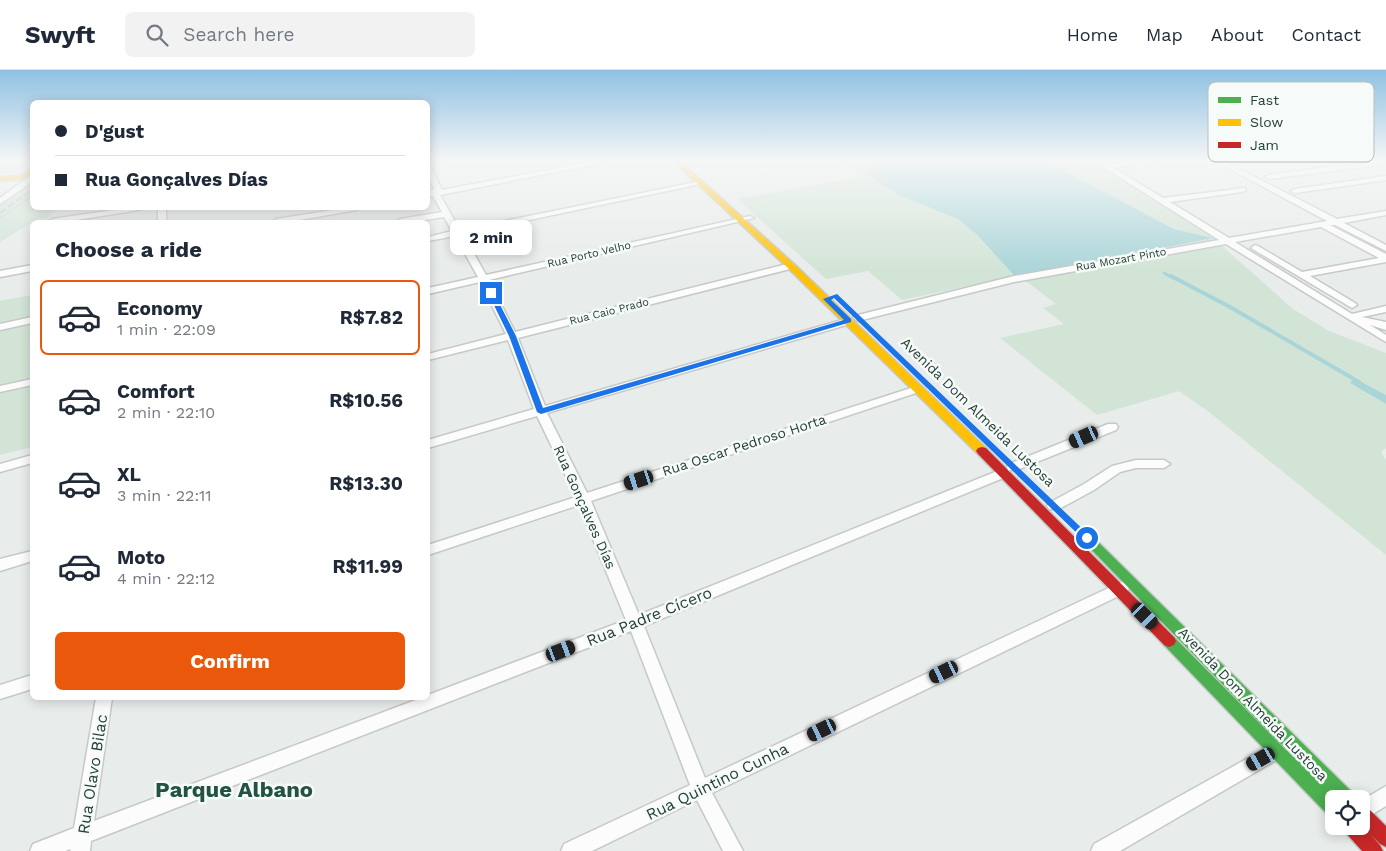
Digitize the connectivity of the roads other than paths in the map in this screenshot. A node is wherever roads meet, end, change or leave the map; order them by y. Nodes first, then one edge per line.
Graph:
1 (434, 197) edge
2 (631, 197) edge
3 (719, 197) edge
4 (724, 197) edge
5 (1155, 197) edge
6 (1187, 197) edge
7 (1290, 197) edge
8 (1161, 201) junction
9 (127, 210) edge
10 (345, 210) edge
11 (1386, 213) edge
12 (446, 214) junction
13 (746, 219) junction
14 (64, 220) edge
15 (288, 220) edge
16 (412, 220) edge
17 (1336, 221) junction
18 (1321, 224) junction
19 (458, 233) junction
20 (1237, 238) junction
21 (430, 239) edge
22 (1226, 240) junction
23 (1386, 248) edge
24 (1386, 259) edge
25 (791, 266) junction
26 (30, 268) edge
27 (0, 274) edge
28 (1301, 275) junction
29 (483, 278) junction
30 (430, 291) edge
31 (831, 297) junction
32 (1352, 305) dead end
33 (1386, 309) edge
34 (1352, 318) junction
35 (853, 319) junction
36 (30, 320) edge
37 (1384, 324) edge
38 (0, 327) edge
39 (512, 336) junction
40 (1386, 339) edge
41 (430, 356) edge
42 (30, 382) edge
43 (918, 388) junction
44 (0, 389) edge
45 (541, 412) junction
46 (1112, 427) dead end
47 (430, 443) edge
48 (30, 460) edge
49 (1164, 464) dead end
50 (0, 468) edge
51 (1008, 470) junction
52 (1033, 486) dead end
53 (583, 498) junction
54 (1050, 503) joint
55 (1065, 516) dead end
56 (1082, 533) dead end
57 (430, 549) edge
58 (30, 557) edge
59 (0, 565) edge
60 (1126, 586) junction
61 (635, 623) junction
62 (30, 683) edge
63 (0, 692) edge
64 (104, 700) edge
65 (1277, 750) junction
66 (700, 788) junction
67 (1338, 790) edge
68 (1386, 796) edge
69 (1325, 800) edge
70 (1370, 806) edge
71 (1370, 821) edge
72 (1359, 835) edge
73 (1386, 838) edge
74 (81, 843) edge
75 (40, 851) edge
76 (571, 851) edge
77 (733, 851) edge
78 (1102, 851) edge
79 (1374, 851) edge

1 - 12 street, Rua Gonçalves Días
2 - 19 street
3 - 13 main road, Avenida Dom Almeida Lustosa
4 - 13 main road, Avenida Dom Almeida Lustosa
5 - 8 street
6 - 8 street
7 - 17 street
8 - 22 street
9 - 14 street
10 - 15 street
11 - 17 street, Rua Mozart Pinto
12 - 16 street
12 - 19 street, Rua Gonçalves Días
13 - 25 main road, Avenida Dom Almeida Lustosa
13 - 29 street, Rua Porto Velho
13 - 31 main road, Avenida Dom Almeida Lustosa
17 - 18 street, Rua Mozart Pinto
17 - 23 street
18 - 20 street, Rua Mozart Pinto
18 - 24 street
19 - 21 street
19 - 29 street, Rua Gonçalves Días
20 - 22 street, Rua Mozart Pinto
20 - 28 street
22 - 34 street
22 - 35 street, Rua Mozart Pinto
24 - 28 street
25 - 31 main road, Avenida Dom Almeida Lustosa
25 - 39 street, Rua Caio Prado
26 - 27 street
28 - 32 street
29 - 30 street, Rua Porto Velho
29 - 39 street, Rua Gonçalves Días
31 - 35 main road, Avenida Dom Almeida Lustosa
33 - 34 street
34 - 37 street
34 - 40 street
35 - 43 main road, Avenida Dom Almeida Lustosa
35 - 45 street, Rua Mozart Pinto
35 - 51 main road, Avenida Dom Almeida Lustosa
36 - 38 street
39 - 41 street, Rua Caio Prado
39 - 45 street, Rua Gonçalves Días
42 - 44 street
43 - 51 main road, Avenida Dom Almeida Lustosa
43 - 53 street, Rua Oscar Pedroso Horta
45 - 47 street, Rua Mozart Pinto
45 - 53 street, Rua Gonçalves Días
46 - 51 street, Rua Padre Cícero
48 - 50 street
49 - 54 street
51 - 52 main road, Avenida Dom Almeida Lustosa
51 - 60 main road, Avenida Dom Almeida Lustosa
51 - 61 street, Rua Padre Cícero
53 - 57 street, Rua Oscar Pedroso Horta
53 - 61 street, Rua Gonçalves Días
54 - 55 main road, Avenida Dom Almeida Lustosa
56 - 60 main road, Avenida Dom Almeida Lustosa
58 - 59 street
60 - 65 main road, Avenida Dom Almeida Lustosa
60 - 66 street, Rua Quintino Cunha
60 - 67 main road, Avenida Dom Almeida Lustosa
61 - 66 street, Rua Gonçalves Días
61 - 74 street, Rua Padre Cícero
62 - 63 street
64 - 74 street, Rua Olavo Bilac
65 - 69 main road, Avenida Dom Almeida Lustosa
65 - 78 street
66 - 76 street, Rua Quintino Cunha
66 - 77 street, Rua Gonçalves Días
68 - 70 street
71 - 73 main road
72 - 79 main road
74 - 75 street, Rua Padre Cícero

